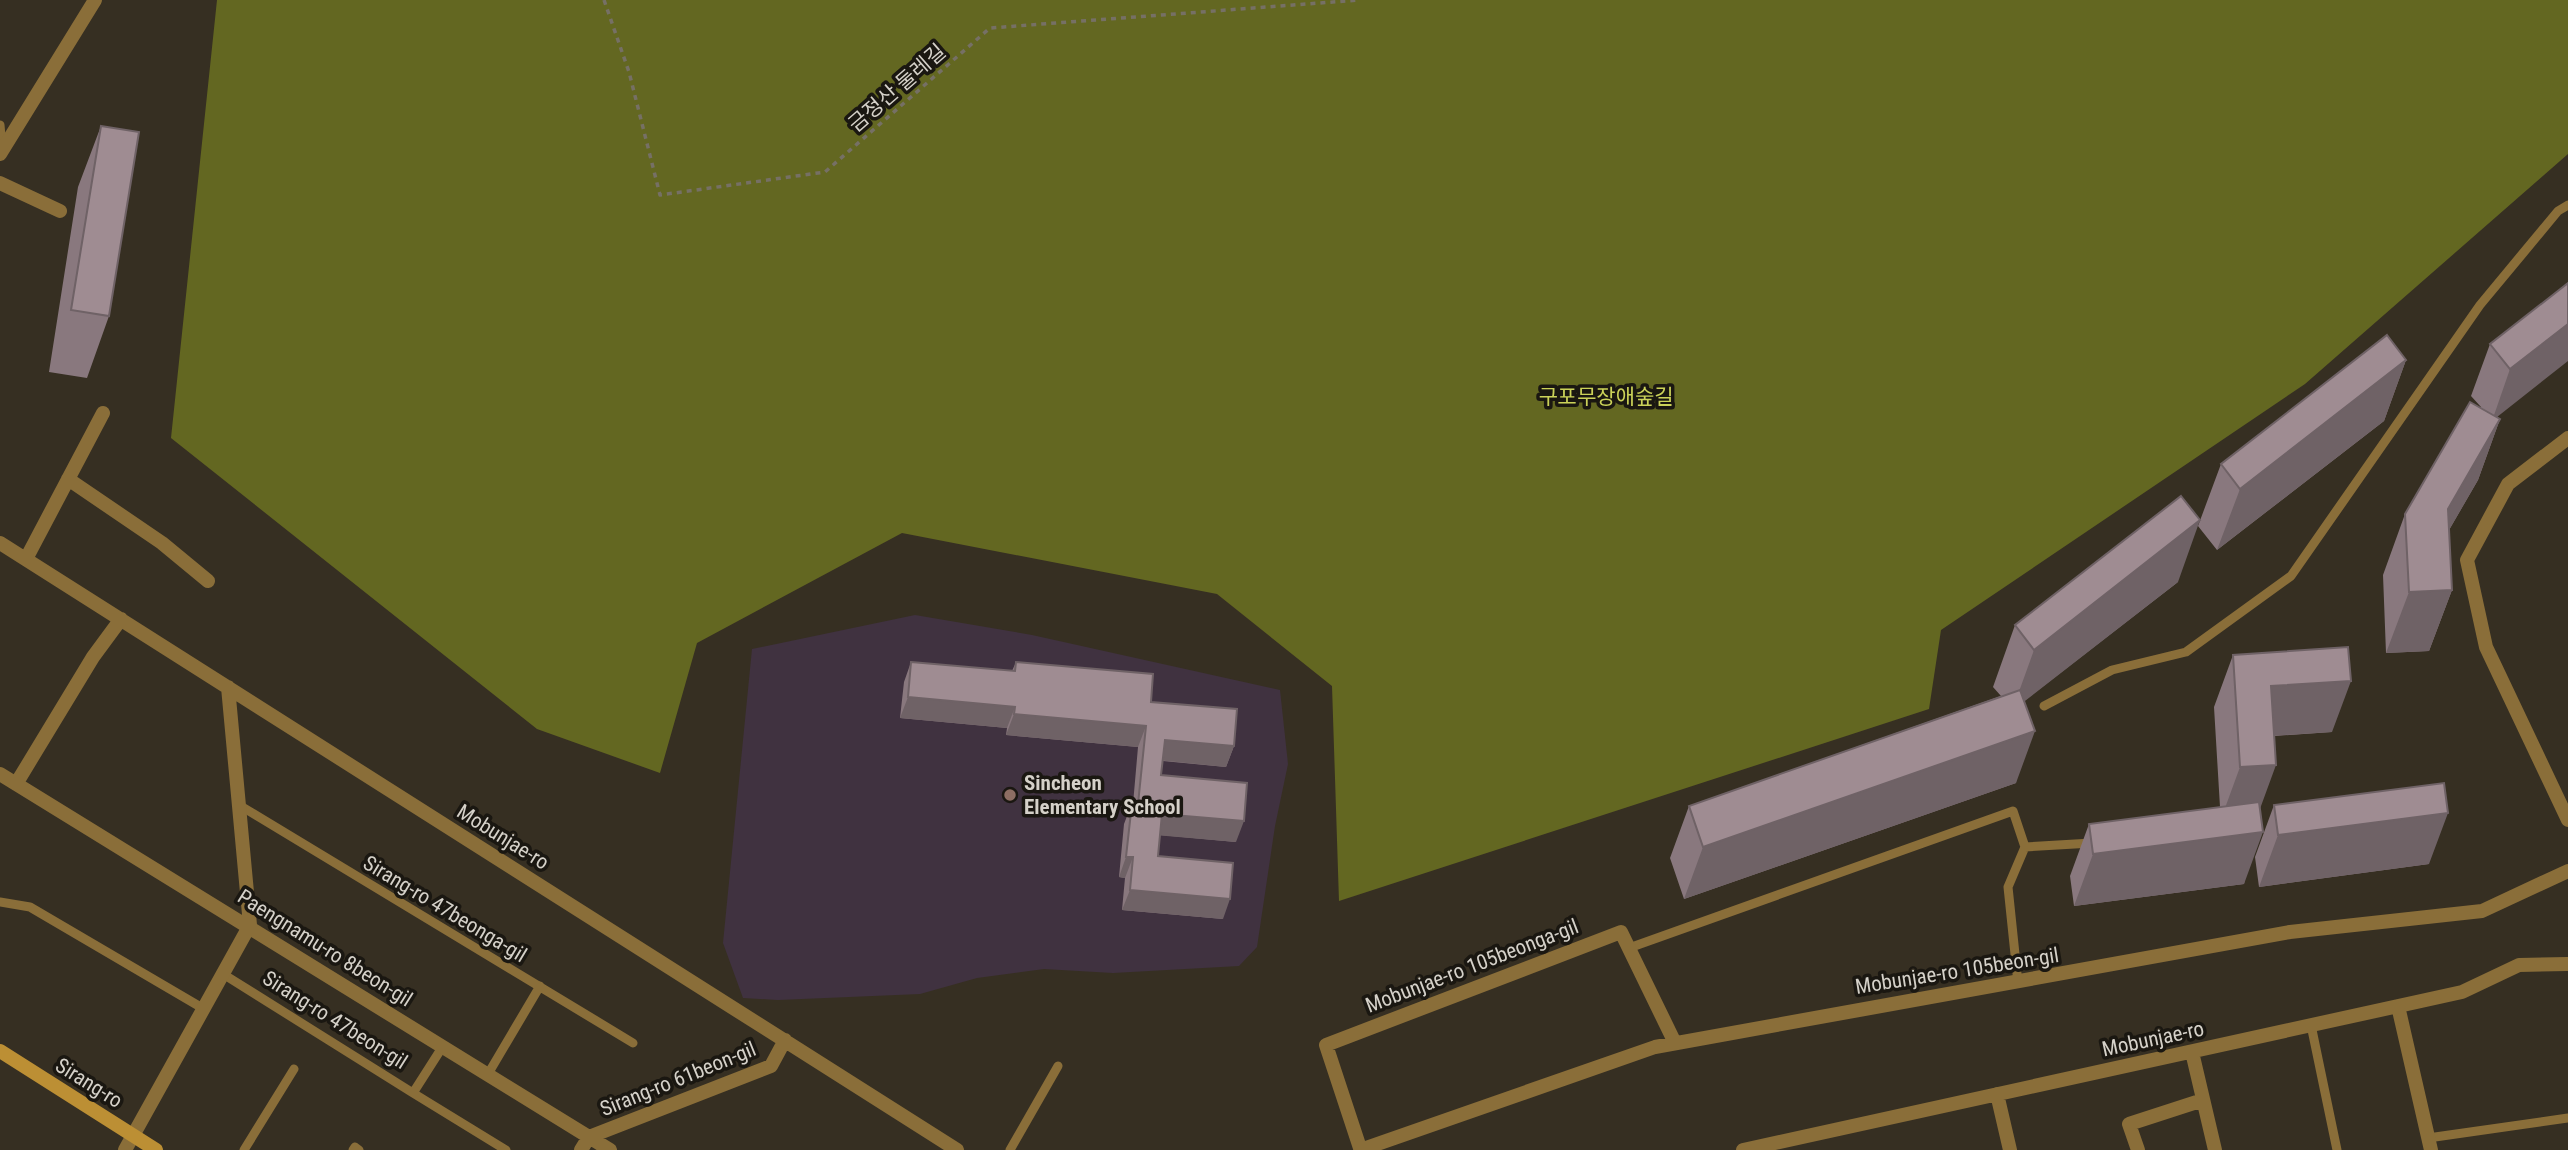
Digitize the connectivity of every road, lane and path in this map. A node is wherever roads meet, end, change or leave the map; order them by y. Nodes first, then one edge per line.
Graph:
1 (95, 0) edge
2 (604, 0) edge
3 (1359, 0) edge
4 (0, 125) edge
5 (1, 152) edge
6 (0, 183) edge
7 (2568, 205) edge
8 (60, 211) dead end
9 (103, 413) dead end
10 (2568, 438) edge
11 (68, 479) junction
12 (0, 542) edge
13 (26, 559) junction
14 (208, 581) dead end
15 (121, 619) junction
16 (228, 687) junction
17 (2044, 706) dead end
18 (0, 774) edge
19 (16, 784) junction
20 (2562, 794) edge
21 (239, 805) junction
22 (2568, 820) edge
23 (2107, 842) edge
24 (2025, 847) junction
25 (2568, 872) edge
26 (0, 902) edge
27 (250, 925) junction
28 (1629, 948) junction
29 (2568, 964) edge
30 (223, 974) junction
31 (2018, 983) junction
32 (540, 986) junction
33 (2398, 1006) junction
34 (204, 1009) junction
35 (2311, 1025) junction
36 (785, 1041) junction
37 (633, 1043) dead end
38 (1675, 1043) junction
39 (443, 1046) junction
40 (0, 1051) edge
41 (2192, 1052) junction
42 (1058, 1066) dead end
43 (294, 1069) dead end
44 (488, 1074) junction
45 (413, 1093) junction
46 (1997, 1094) junction
47 (2203, 1100) junction
48 (2568, 1118) edge
49 (134, 1136) junction
50 (585, 1143) edge
51 (1794, 1144) edge
52 (2429, 1144) edge
53 (1360, 1149) edge
54 (125, 1150) edge
55 (156, 1150) edge
56 (244, 1150) edge
57 (353, 1150) edge
58 (359, 1150) edge
59 (506, 1150) edge
60 (610, 1150) edge
61 (957, 1150) edge
62 (1010, 1150) edge
63 (1743, 1150) edge
64 (2010, 1150) edge
65 (2138, 1150) edge
66 (2215, 1150) edge
67 (2337, 1150) edge

1 - 5 street
2 - 3 path, 금정산 둘레길
4 - 5 lane
6 - 8 street
7 - 17 lane
9 - 11 street
10 - 20 street
11 - 13 street
11 - 14 street
12 - 13 street, Mobunjae-ro
13 - 15 street, Mobunjae-ro
15 - 16 street, Mobunjae-ro
15 - 19 street
16 - 21 street
16 - 36 street, Mobunjae-ro
18 - 19 street, Paengnamu-ro 8beon-gil
19 - 27 street, Paengnamu-ro 8beon-gil
20 - 22 street
21 - 27 street
21 - 32 lane, Sirang-ro 47beonga-gil
23 - 24 lane
24 - 28 lane
24 - 31 lane
25 - 31 street, Mobunjae-ro 105beon-gil
26 - 34 lane
27 - 30 street
27 - 39 street, Paengnamu-ro 8beon-gil
28 - 38 street
28 - 53 street, Mobunjae-ro 105beonga-gil
29 - 33 street, Mobunjae-ro
30 - 34 street
30 - 45 lane, Sirang-ro 47beon-gil
31 - 38 street, Mobunjae-ro 105beon-gil
32 - 37 lane, Sirang-ro 47beonga-gil
32 - 44 lane
33 - 35 street, Mobunjae-ro
33 - 52 street
34 - 49 street
35 - 41 street, Mobunjae-ro
35 - 67 lane
36 - 50 street, Sirang-ro 61beon-gil
36 - 61 street, Mobunjae-ro
38 - 53 street, Mobunjae-ro 105beon-gil
39 - 44 street, Paengnamu-ro 8beon-gil
39 - 45 lane, Sirang-ro 47beon-gil
40 - 49 main road, Sirang-ro
41 - 46 street, Mobunjae-ro
41 - 47 street
42 - 62 lane
43 - 56 lane
44 - 50 street, Paengnamu-ro 8beon-gil
45 - 59 lane
46 - 51 street, Mobunjae-ro
46 - 64 street
47 - 65 street
47 - 66 street
48 - 52 lane
49 - 54 street
49 - 55 main road, Sirang-ro
50 - 60 street, Paengnamu-ro 8beon-gil
51 - 63 street, Mobunjae-ro
57 - 58 lane

